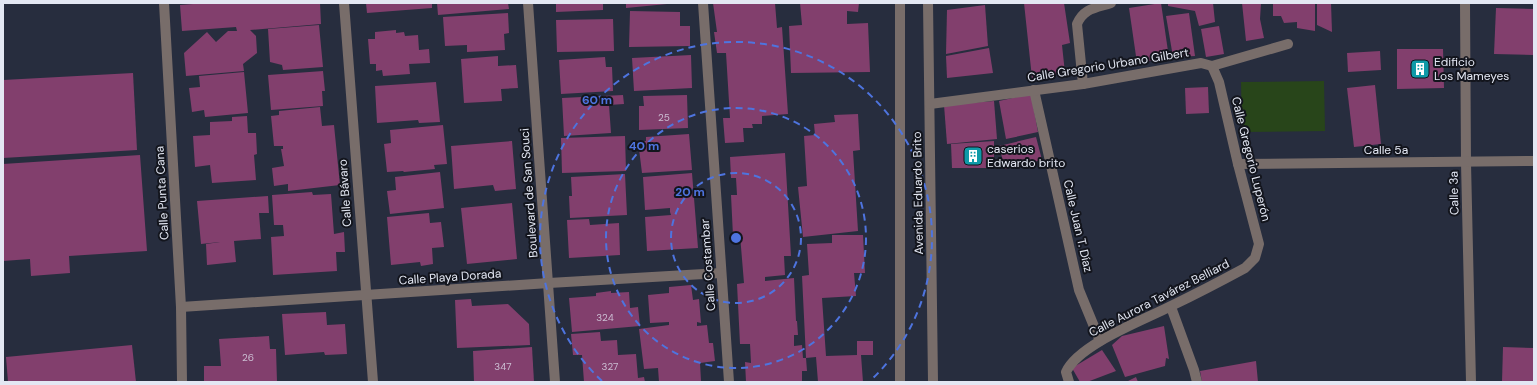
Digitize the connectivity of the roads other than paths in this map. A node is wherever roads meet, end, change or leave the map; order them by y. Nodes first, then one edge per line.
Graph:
1 (164, 3) edge
2 (344, 3) edge
3 (528, 3) edge
4 (703, 3) edge
5 (900, 3) edge
6 (928, 3) edge
7 (1111, 3) edge
8 (1465, 3) edge
9 (1288, 44) dead end
10 (1212, 66) junction
11 (1083, 84) junction
12 (1034, 90) junction
13 (930, 104) junction
14 (1534, 161) edge
15 (1466, 162) junction
16 (1238, 164) junction
17 (1255, 258) joint
18 (721, 273) junction
19 (549, 283) junction
20 (366, 295) junction
21 (181, 307) junction
22 (1171, 307) junction
23 (1100, 341) junction
24 (182, 382) edge
25 (373, 382) edge
26 (555, 382) edge
27 (729, 382) edge
28 (900, 382) edge
29 (933, 382) edge
30 (1069, 382) edge
31 (1197, 382) edge
32 (1471, 382) edge

1 - 21 street, Calle Punta Cana
2 - 20 street, Calle Bávaro
3 - 19 street, Boulevard de San Souci
4 - 18 street, Calle Costambar
5 - 28 street, Avenida Eduardo Brito
6 - 13 street, Avenida Eduardo Brito
7 - 11 street
8 - 15 street, Calle 3a
9 - 10 street, Calle Gregorio Urbano Gilbert
10 - 11 street, Calle Gregorio Urbano Gilbert
10 - 16 street, Calle Gregorio Luperón
11 - 12 street, Calle Gregorio Urbano Gilbert
12 - 13 street, Calle Gregorio Urbano Gilbert
12 - 23 street, Calle Juan T. Díaz
13 - 29 street, Avenida Eduardo Brito
14 - 15 street, Calle 5a
15 - 16 street, Calle 5a
15 - 32 street, Calle 3a
16 - 17 street, Calle Gregorio Luperón
17 - 22 street, Calle Aurora Tavárez Belliard
18 - 19 street, Calle Playa Dorada
18 - 27 street, Calle Costambar
19 - 20 street, Calle Playa Dorada
19 - 26 street, Boulevard de San Souci
20 - 21 street, Calle Playa Dorada
20 - 25 street, Calle Bávaro
21 - 24 street, Calle Punta Cana
22 - 23 street, Calle Aurora Tavárez Belliard
22 - 31 street
23 - 30 street, Calle Aurora Tavárez Belliard

